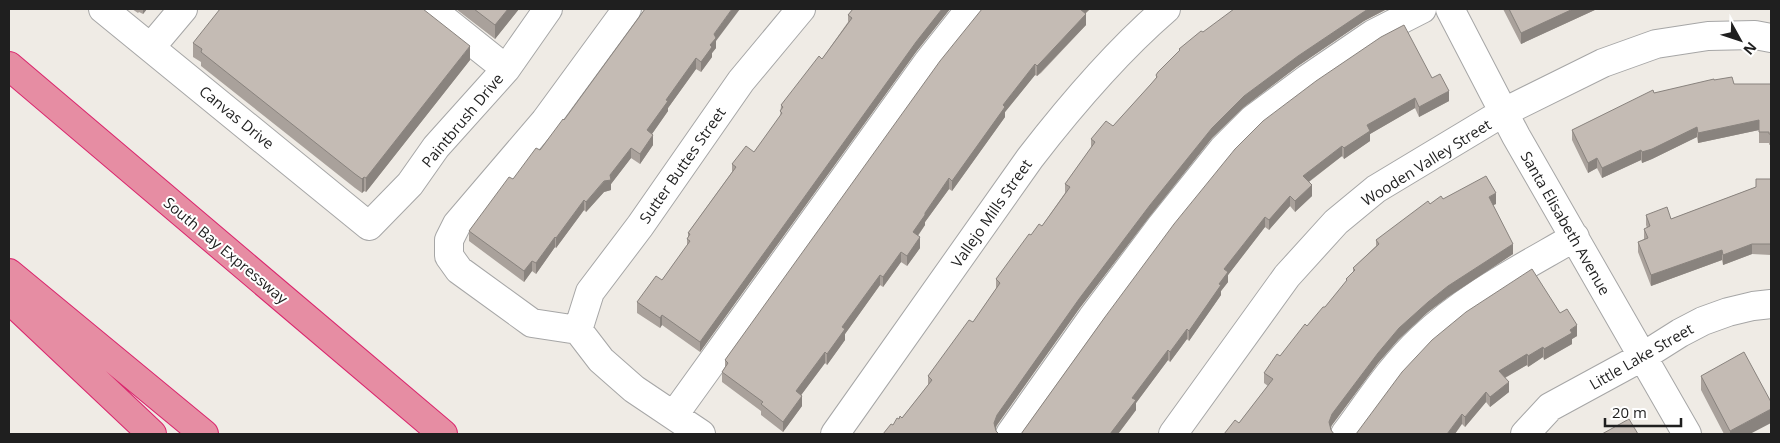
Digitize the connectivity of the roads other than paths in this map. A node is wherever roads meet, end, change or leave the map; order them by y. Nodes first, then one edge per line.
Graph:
1 (103, 9) edge
2 (183, 9) edge
3 (431, 9) edge
4 (548, 9) edge
5 (627, 9) edge
6 (801, 9) edge
7 (970, 9) edge
8 (1166, 9) edge
9 (1422, 9) edge
10 (1450, 9) edge
11 (1771, 38) edge
12 (151, 47) junction
13 (9, 66) edge
14 (506, 69) junction
15 (1504, 112) junction
16 (369, 226) joint
17 (1575, 237) junction
18 (9, 273) edge
19 (9, 299) edge
20 (1771, 304) edge
21 (578, 330) junction
22 (1642, 358) junction
23 (674, 415) junction
24 (437, 429) edge
25 (152, 434) edge
26 (204, 434) edge
27 (701, 434) edge
28 (835, 434) edge
29 (1010, 434) edge
30 (1174, 434) edge
31 (1345, 434) edge
32 (1525, 434) edge
33 (1687, 434) edge

1 - 12 street, Canvas Drive
2 - 12 street
3 - 14 street
4 - 14 street, Paintbrush Drive
5 - 21 street
6 - 21 street, Sutter Buttes Street
7 - 23 street
8 - 28 street, Vallejo Mills Street
9 - 29 street
10 - 15 street, Santa Elisabeth Avenue
11 - 15 street, Wooden Valley Street
12 - 16 street, Canvas Drive
13 - 24 highway, South Bay Expressway
14 - 16 street, Paintbrush Drive
15 - 17 street, Santa Elisabeth Avenue
15 - 30 street, Wooden Valley Street
17 - 22 street, Santa Elisabeth Avenue
17 - 31 street
18 - 26 highway
19 - 25 highway
20 - 22 street, Little Lake Street
21 - 23 street
22 - 32 street, Little Lake Street
22 - 33 street, Santa Elisabeth Avenue
23 - 27 street

